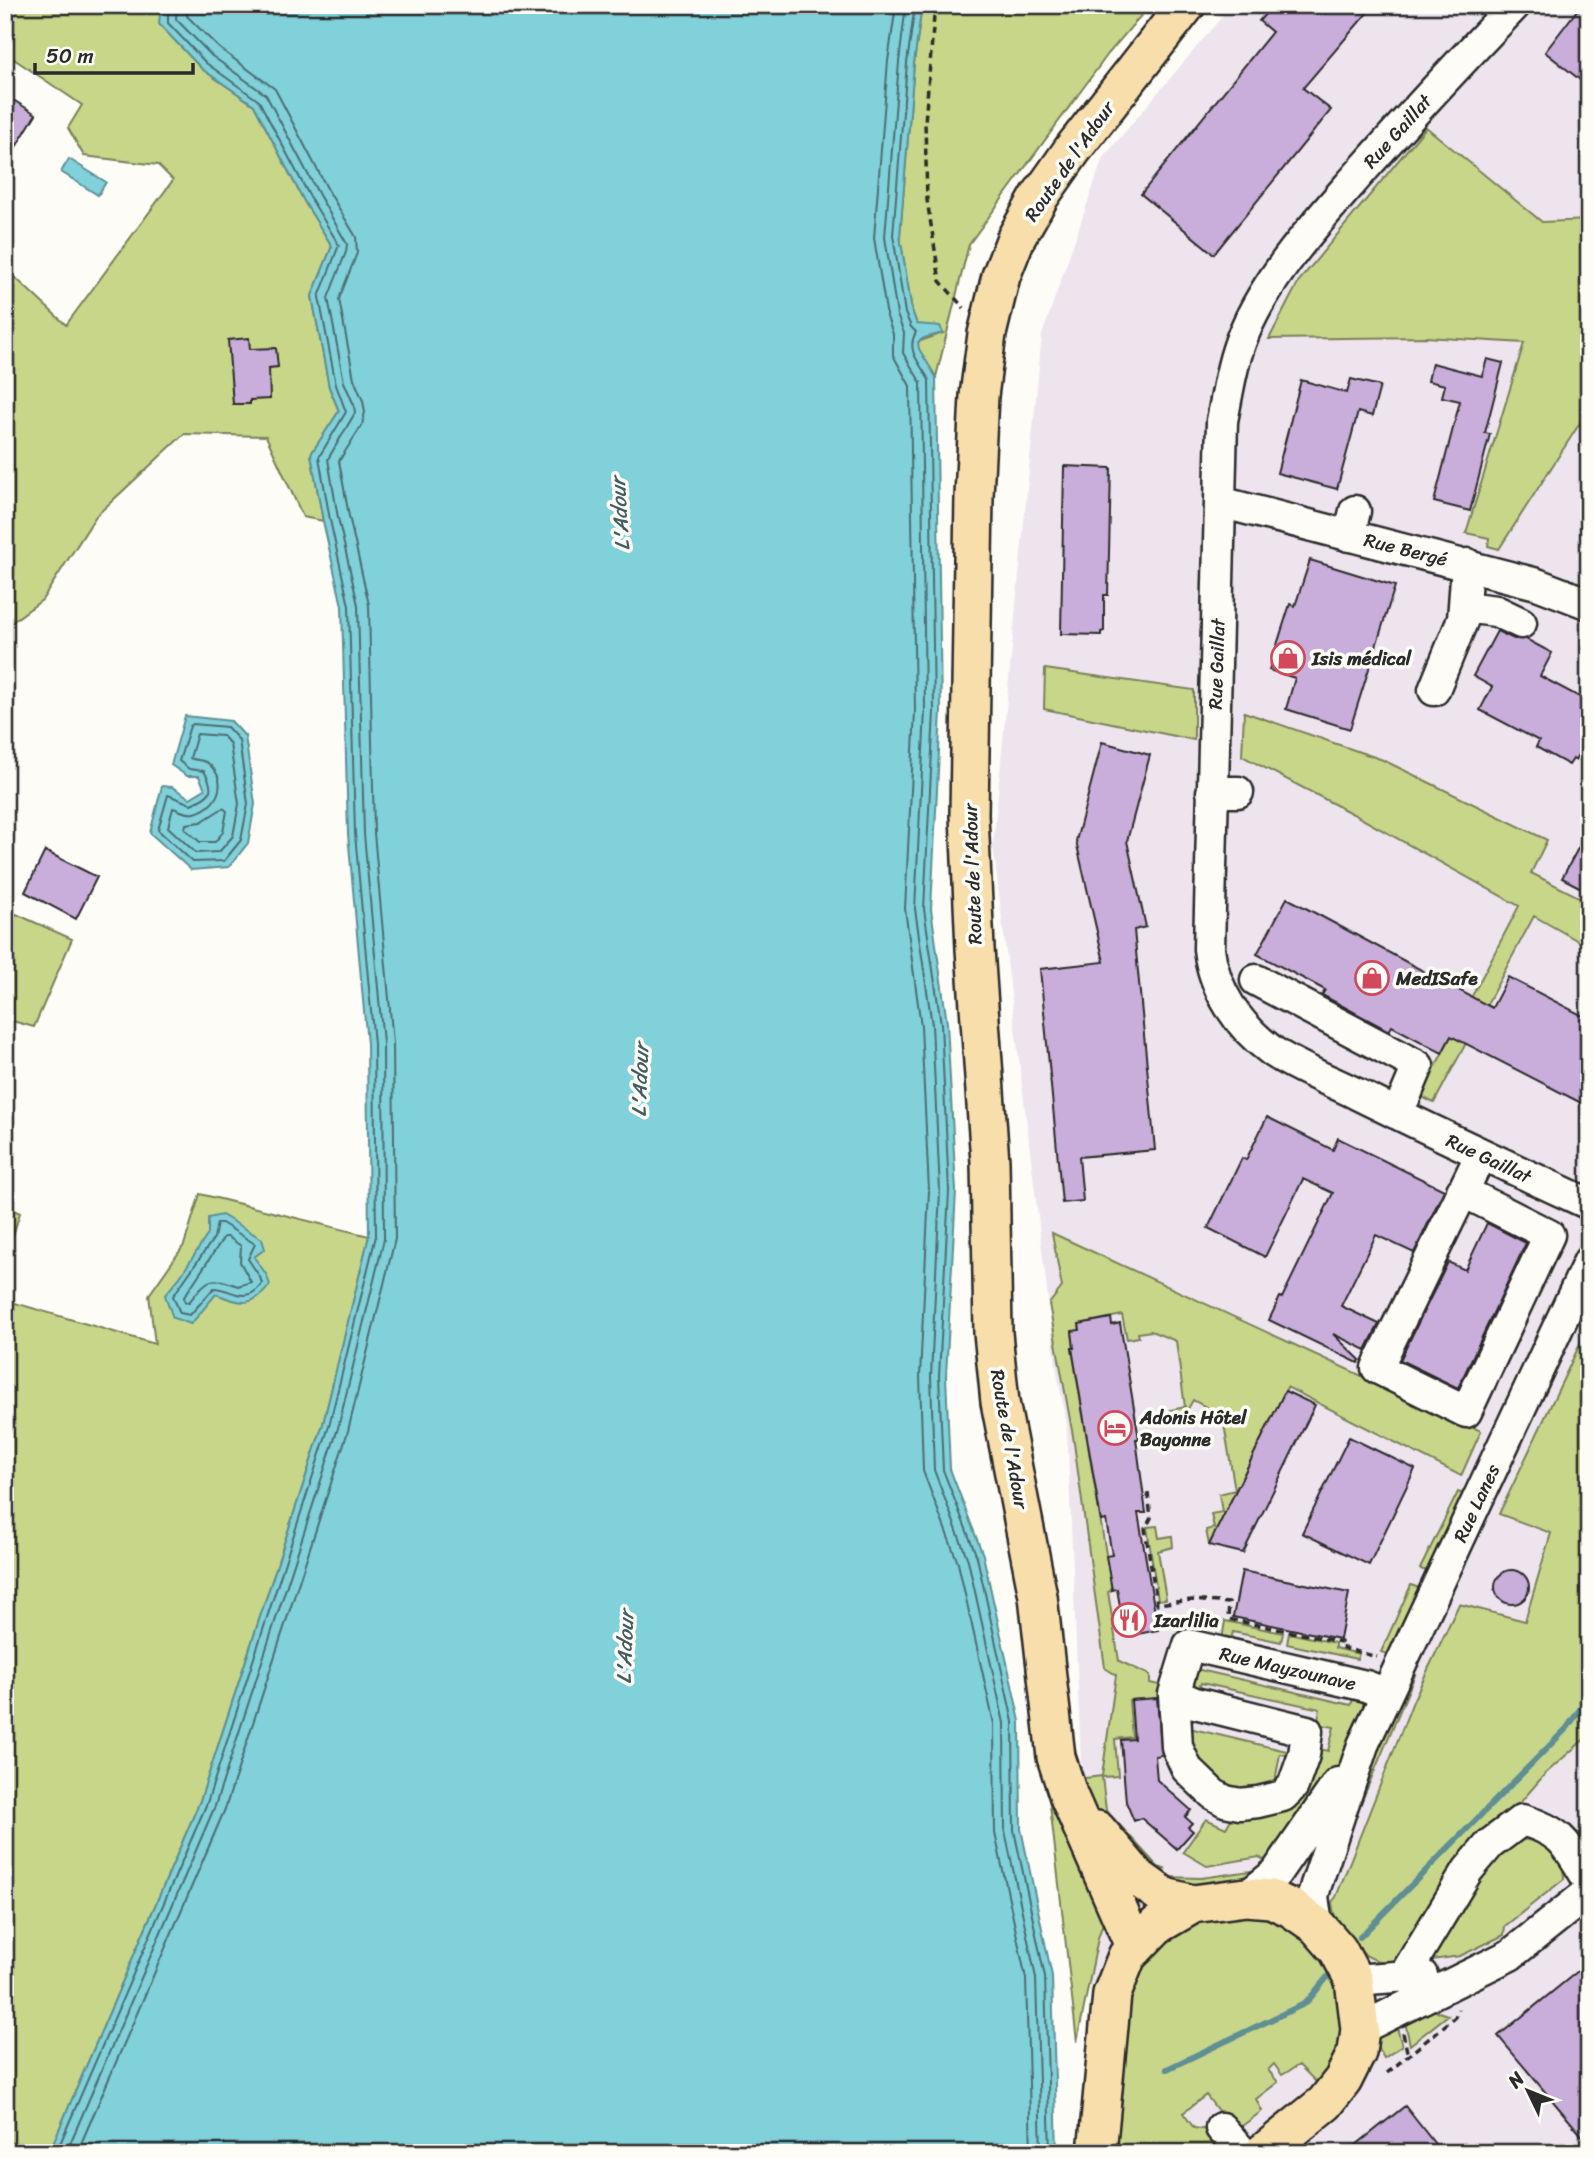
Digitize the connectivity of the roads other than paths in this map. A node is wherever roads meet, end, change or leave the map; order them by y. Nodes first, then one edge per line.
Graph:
1 (1186, 5) edge
2 (1515, 5) edge
3 (1220, 502) junction
4 (1467, 564) junction
5 (1589, 604) edge
6 (1464, 607) junction
7 (1521, 623) dead end
8 (1434, 690) dead end
9 (1256, 980) dead end
10 (1395, 1113) junction
11 (1481, 1154) junction
12 (1462, 1191) junction
13 (1589, 1204) edge
14 (1589, 1261) edge
15 (1174, 1694) junction
16 (1386, 1694) junction
17 (1363, 1745) junction
18 (1069, 1797) junction
19 (1588, 1880) edge
20 (1246, 1897) junction
21 (1193, 1903) junction
22 (1317, 1926) junction
23 (1135, 1948) junction
24 (1484, 1967) junction
25 (1404, 1976) junction
26 (1354, 1980) junction
27 (1360, 2029) junction
28 (1221, 2128) dead end
29 (1097, 2153) edge
30 (1243, 2153) edge
31 (1263, 2153) edge

1 - 18 main road, Route de l'Adour
2 - 3 street, Rue Gaillat
3 - 4 street, Rue Bergé
3 - 10 street, Rue Gaillat
4 - 5 street, Rue Bergé
4 - 6 street
6 - 7 street
6 - 8 street
9 - 10 street
10 - 11 street, Rue Gaillat
11 - 12 street
11 - 13 street, Rue Gaillat
12 - 12 street
14 - 16 street, Rue Lanes
15 - 15 street
15 - 16 street, Rue Mayzounave
16 - 17 street, Rue Lanes
17 - 20 street, Rue Lanes
17 - 22 street, Rue Lanes
18 - 21 main road, Route de l'Adour
18 - 23 main road, Route de l'Adour
19 - 24 street
19 - 25 street
20 - 21 main road
20 - 22 main road
21 - 23 main road
22 - 26 main road
23 - 29 main road
24 - 25 street
24 - 27 street
25 - 26 street
26 - 27 main road
27 - 31 main road
28 - 30 street

